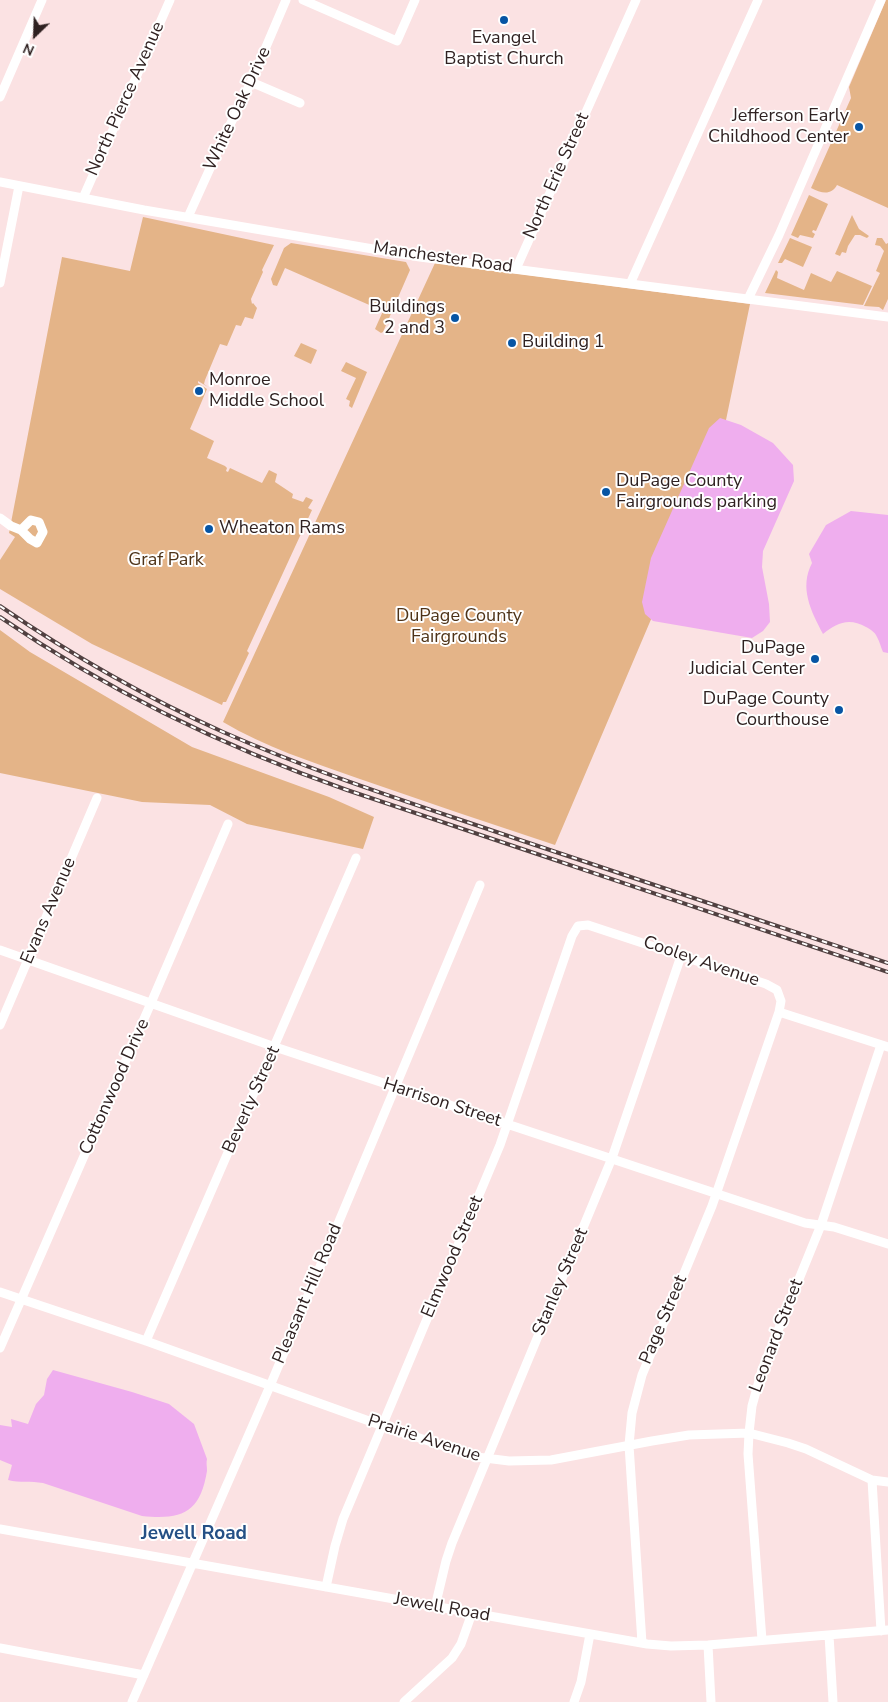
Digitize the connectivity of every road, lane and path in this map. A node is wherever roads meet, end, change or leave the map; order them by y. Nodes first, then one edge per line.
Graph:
1 (42, 0) edge
2 (170, 0) edge
3 (286, 0) edge
4 (303, 0) edge
5 (415, 0) edge
6 (636, 0) edge
7 (758, 0) edge
8 (881, 0) edge
9 (251, 82) junction
10 (0, 97) edge
11 (300, 102) dead end
12 (0, 182) edge
13 (19, 186) junction
14 (83, 198) junction
15 (188, 217) junction
16 (516, 269) junction
17 (0, 282) edge
18 (630, 284) junction
19 (748, 299) junction
20 (888, 317) edge
21 (0, 518) edge
22 (21, 530) dead end
23 (97, 798) dead end
24 (228, 824) dead end
25 (356, 858) dead end
26 (480, 885) dead end
27 (578, 926) joint
28 (0, 950) edge
29 (681, 956) junction
30 (28, 960) junction
31 (151, 1003) junction
32 (779, 1012) junction
33 (0, 1025) edge
34 (885, 1046) edge
35 (275, 1047) junction
36 (395, 1087) junction
37 (507, 1124) junction
38 (612, 1158) junction
39 (716, 1193) junction
40 (821, 1225) junction
41 (888, 1244) edge
42 (0, 1292) edge
43 (21, 1300) junction
44 (146, 1341) junction
45 (0, 1348) edge
46 (270, 1386) junction
47 (382, 1426) junction
48 (749, 1432) junction
49 (629, 1445) junction
50 (487, 1460) junction
51 (872, 1480) junction
52 (888, 1482) edge
53 (0, 1529) edge
54 (192, 1563) junction
55 (326, 1587) junction
56 (435, 1606) junction
57 (472, 1613) junction
58 (884, 1631) edge
59 (590, 1634) junction
60 (829, 1635) junction
61 (762, 1640) junction
62 (642, 1643) junction
63 (708, 1645) junction
64 (0, 1648) edge
65 (144, 1675) junction
66 (132, 1702) edge
67 (404, 1702) edge
68 (574, 1702) edge
69 (711, 1702) edge
70 (833, 1702) edge

1 - 10 street
2 - 14 street, North Pierce Avenue
3 - 9 street, White Oak Drive
4 - 5 street
6 - 16 street, North Erie Street
7 - 18 street
8 - 19 street
9 - 11 street
9 - 15 street, White Oak Drive
12 - 13 street, Manchester Road
13 - 14 street, Manchester Road
13 - 17 street
14 - 15 street, Manchester Road
15 - 16 street, Manchester Road
16 - 18 street, Manchester Road
18 - 19 street, Manchester Road
19 - 20 street, Manchester Road
21 - 22 street
23 - 30 street, Evans Avenue
24 - 31 street, Cottonwood Drive
25 - 35 street, Beverly Street
26 - 36 street, Pleasant Hill Road
27 - 29 street, Cooley Avenue
27 - 37 street, Elmwood Street
28 - 30 street, Harrison Street
29 - 32 street, Cooley Avenue
29 - 38 street, Stanley Street
30 - 31 street, Harrison Street
30 - 33 street, Evans Avenue
31 - 35 street, Harrison Street
31 - 43 street, Cottonwood Drive
32 - 34 street
32 - 39 street, Page Street
34 - 40 street, Leonard Street
35 - 36 street, Harrison Street
35 - 44 street, Beverly Street
36 - 37 street, Harrison Street
36 - 46 street, Pleasant Hill Road
37 - 38 street, Harrison Street
37 - 47 street, Elmwood Street
38 - 39 street, Harrison Street
38 - 50 street, Stanley Street
39 - 40 street, Harrison Street
39 - 49 street, Page Street
40 - 41 street, Harrison Street
40 - 48 street, Leonard Street
42 - 43 street, Prairie Avenue
43 - 44 street, Prairie Avenue
43 - 45 street, Cottonwood Drive
44 - 46 street, Prairie Avenue
46 - 47 street, Prairie Avenue
46 - 54 street, Pleasant Hill Road
47 - 50 street, Prairie Avenue
47 - 55 street, Elmwood Street
48 - 49 street, Prairie Avenue
48 - 51 street, Prairie Avenue
48 - 61 street, Leonard Street
49 - 50 street, Prairie Avenue
49 - 62 street, Page Street
50 - 56 street, Stanley Street
51 - 52 street, Prairie Avenue
51 - 58 street
53 - 54 street, Jewell Road
54 - 55 street, Jewell Road
54 - 65 street, Pleasant Hill Road
55 - 56 street, Jewell Road
56 - 57 street, Jewell Road
57 - 59 street, Jewell Road
57 - 67 street
58 - 60 street, Jewell Road
59 - 62 street, Jewell Road
59 - 68 street
60 - 61 street, Jewell Road
60 - 70 street
61 - 63 street, Jewell Road
62 - 63 street, Jewell Road
63 - 69 street
64 - 65 street
65 - 66 street, Pleasant Hill Road

